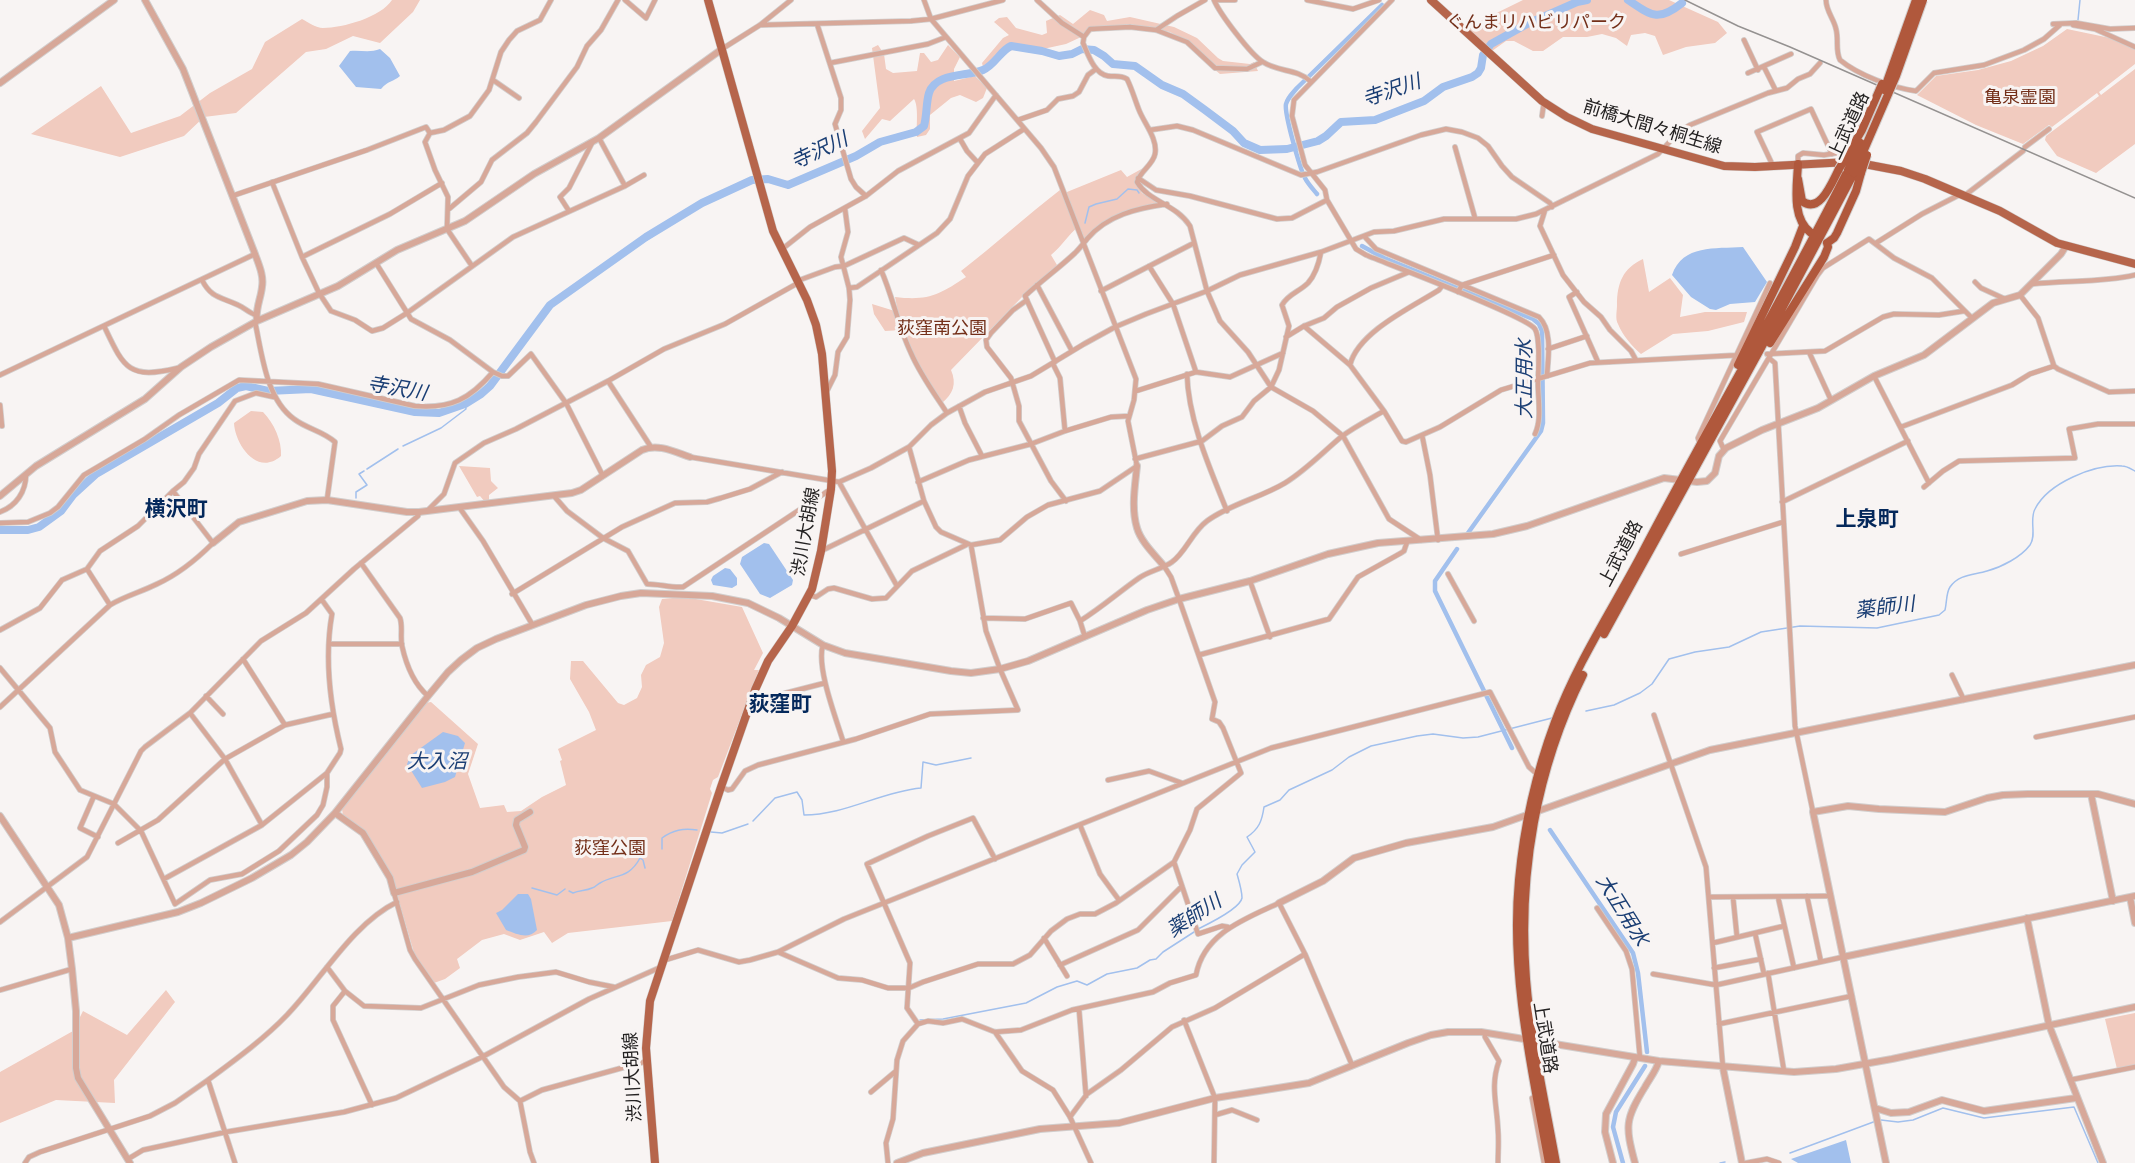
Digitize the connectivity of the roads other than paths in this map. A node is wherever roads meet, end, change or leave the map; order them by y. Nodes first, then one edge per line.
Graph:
1 (114, 0) edge
2 (145, 0) edge
3 (551, 0) edge
4 (618, 0) edge
5 (625, 0) edge
6 (655, 0) edge
7 (708, 0) edge
8 (791, 0) edge
9 (924, 0) edge
10 (1003, 0) edge
11 (1037, 0) edge
12 (1205, 0) edge
13 (1214, 0) edge
14 (1235, 0) edge
15 (1307, 0) edge
16 (1379, 0) edge
17 (1392, 0) edge
18 (1431, 0) edge
19 (1826, 0) edge
20 (1916, 0) edge
21 (1923, 0) edge
22 (930, 19) junction
23 (2072, 23) junction
24 (817, 24) junction
25 (2053, 24) dead end
26 (2061, 24) junction
27 (760, 25) junction
28 (2135, 28) edge
29 (1156, 30) junction
30 (946, 37) junction
31 (1084, 37) junction
32 (1744, 40) dead end
33 (2135, 47) edge
34 (722, 49) junction
35 (1791, 54) dead end
36 (1262, 62) junction
37 (830, 63) junction
38 (1820, 63) dead end
39 (1764, 67) junction
40 (1096, 69) junction
41 (1758, 70) junction
42 (1748, 73) dead end
43 (1308, 79) junction
44 (492, 80) junction
45 (0, 83) edge
46 (1776, 91) junction
47 (996, 95) junction
48 (519, 98) dead end
49 (1865, 116) dead end
50 (1018, 120) junction
51 (1024, 129) junction
52 (2049, 129) dead end
53 (1150, 130) junction
54 (430, 133) junction
55 (599, 138) junction
56 (960, 139) junction
57 (592, 143) junction
58 (1455, 147) dead end
59 (1662, 150) junction
60 (1832, 154) junction
61 (978, 163) junction
62 (1798, 164) junction
63 (1773, 166) junction
64 (1851, 171) junction
65 (1309, 173) junction
66 (644, 175) dead end
67 (1138, 178) junction
68 (1798, 179) junction
69 (272, 182) junction
70 (442, 183) junction
71 (625, 186) junction
72 (1962, 195) junction
73 (232, 196) junction
74 (866, 196) junction
75 (1328, 200) junction
76 (1167, 204) junction
77 (1552, 207) junction
78 (449, 209) junction
79 (845, 209) junction
80 (1545, 210) junction
81 (569, 211) junction
82 (1475, 218) junction
83 (1803, 226) junction
84 (447, 229) junction
85 (1810, 233) dead end
86 (1364, 236) junction
87 (1351, 241) junction
88 (1194, 243) junction
89 (1876, 243) junction
90 (919, 245) junction
91 (1084, 245) junction
92 (2066, 246) junction
93 (781, 250) junction
94 (1321, 252) junction
95 (255, 254) junction
96 (1554, 255) junction
97 (302, 257) junction
98 (376, 263) junction
99 (2135, 264) edge
100 (472, 266) junction
101 (844, 266) junction
102 (1149, 266) junction
103 (881, 270) junction
104 (1409, 272) junction
105 (2135, 275) edge
106 (202, 280) junction
107 (798, 282) junction
108 (1770, 282) dead end
109 (1975, 282) dead end
110 (2032, 284) junction
111 (1037, 285) junction
112 (1442, 286) junction
113 (849, 288) junction
114 (1460, 289) junction
115 (1101, 291) junction
116 (1208, 291) junction
117 (1577, 292) junction
118 (319, 293) junction
119 (2020, 295) junction
120 (2005, 299) junction
121 (1027, 300) junction
122 (1173, 304) junction
123 (1964, 311) junction
124 (407, 313) junction
125 (1972, 318) junction
126 (256, 319) junction
127 (105, 326) junction
128 (1304, 326) junction
129 (1115, 327) junction
130 (1587, 336) junction
131 (1286, 337) junction
132 (1548, 349) junction
133 (1072, 351) junction
134 (1809, 352) junction
135 (1283, 353) junction
136 (1737, 355) junction
137 (1770, 355) junction
138 (1636, 360) junction
139 (1598, 362) junction
140 (1054, 363) junction
141 (1350, 364) junction
142 (1257, 365) junction
143 (2054, 366) junction
144 (181, 367) junction
145 (494, 372) junction
146 (1196, 372) junction
147 (1186, 374) junction
148 (0, 375) edge
149 (1874, 376) junction
150 (1543, 377) junction
151 (608, 381) junction
152 (269, 382) junction
153 (1012, 383) junction
154 (1271, 387) junction
155 (1136, 391) junction
156 (2135, 391) edge
157 (826, 393) junction
158 (273, 395) junction
159 (1831, 400) junction
160 (566, 403) junction
161 (0, 405) edge
162 (959, 406) junction
163 (1384, 411) junction
164 (947, 413) junction
165 (1129, 416) junction
166 (1716, 422) junction
167 (1778, 423) junction
168 (2135, 424) edge
169 (2, 426) dead end
170 (1901, 427) junction
171 (1065, 431) junction
172 (1535, 434) dead end
173 (1422, 435) junction
174 (1343, 436) junction
175 (1202, 441) junction
176 (1908, 441) junction
177 (1031, 444) junction
178 (1700, 444) junction
179 (651, 447) junction
180 (909, 447) junction
181 (1724, 450) junction
182 (982, 456) junction
183 (690, 457) joint
184 (1136, 462) junction
185 (782, 472) junction
186 (26, 474) junction
187 (603, 476) junction
188 (1684, 480) junction
189 (836, 481) junction
190 (918, 482) junction
191 (1929, 483) junction
192 (1924, 487) dead end
193 (831, 489) junction
194 (173, 491) junction
195 (0, 496) edge
196 (554, 496) junction
197 (327, 500) junction
198 (924, 501) junction
199 (1066, 501) junction
200 (1782, 502) junction
201 (459, 507) junction
202 (427, 511) junction
203 (1227, 511) junction
204 (0, 512) edge
205 (419, 512) junction
206 (0, 522) edge
207 (1783, 522) junction
208 (866, 530) junction
209 (603, 538) junction
210 (1421, 540) junction
211 (1438, 540) junction
212 (1407, 542) junction
213 (213, 543) junction
214 (969, 545) junction
215 (821, 551) junction
216 (1681, 554) dead end
217 (361, 563) junction
218 (1164, 566) junction
219 (87, 569) junction
220 (1448, 574) dead end
221 (1250, 581) junction
222 (897, 586) junction
223 (675, 591) junction
224 (512, 594) junction
225 (810, 596) junction
226 (1179, 599) junction
227 (322, 600) junction
228 (110, 605) junction
229 (983, 618) junction
230 (1080, 621) junction
231 (1474, 621) dead end
232 (532, 624) junction
233 (792, 626) junction
234 (0, 630) edge
235 (1270, 636) junction
236 (1084, 637) junction
237 (329, 644) junction
238 (402, 644) junction
239 (823, 645) junction
240 (1199, 655) junction
241 (243, 658) junction
242 (2135, 665) edge
243 (0, 668) edge
244 (1000, 669) junction
245 (1952, 675) dead end
246 (825, 683) junction
247 (19, 691) junction
248 (206, 696) junction
249 (428, 696) junction
250 (1964, 700) junction
251 (751, 702) junction
252 (0, 707) edge
253 (190, 713) junction
254 (222, 714) dead end
255 (333, 714) junction
256 (1654, 716) dead end
257 (2135, 717) edge
258 (1559, 721) junction
259 (285, 725) junction
260 (1796, 734) junction
261 (2036, 737) dead end
262 (843, 741) junction
263 (225, 759) junction
264 (1237, 761) junction
265 (1670, 763) junction
266 (327, 773) junction
267 (1538, 775) junction
268 (1108, 780) dead end
269 (1182, 783) junction
270 (721, 787) junction
271 (2091, 794) junction
272 (94, 796) junction
273 (114, 804) junction
274 (2135, 804) edge
275 (323, 805) junction
276 (530, 812) dead end
277 (1813, 812) junction
278 (335, 813) junction
279 (1532, 813) junction
280 (0, 816) edge
281 (262, 825) junction
282 (1080, 825) junction
283 (141, 831) junction
284 (98, 837) junction
285 (118, 843) dead end
286 (995, 859) junction
287 (1174, 862) junction
288 (164, 879) junction
289 (1182, 886) junction
290 (47, 887) junction
291 (394, 892) junction
292 (1807, 896) junction
293 (1831, 896) junction
294 (1708, 897) junction
295 (1733, 897) junction
296 (1778, 897) junction
297 (2132, 897) edge
298 (1119, 900) junction
299 (2113, 901) junction
300 (397, 902) junction
301 (883, 903) junction
302 (1279, 903) junction
303 (175, 904) junction
304 (1597, 908) dead end
305 (178, 912) junction
306 (2027, 918) junction
307 (0, 922) edge
308 (2135, 923) edge
309 (1784, 926) junction
310 (1228, 927) junction
311 (1755, 933) junction
312 (1737, 937) junction
313 (68, 938) junction
314 (1044, 938) junction
315 (1713, 943) junction
316 (778, 952) junction
317 (1305, 954) junction
318 (1843, 957) junction
319 (1761, 958) junction
320 (1821, 962) junction
321 (662, 964) junction
322 (1060, 965) junction
323 (327, 967) junction
324 (1714, 968) junction
325 (1794, 968) junction
326 (72, 969) junction
327 (1653, 974) dead end
328 (1766, 974) junction
329 (1067, 976) dead end
330 (1716, 985) junction
331 (615, 987) junction
332 (909, 988) junction
333 (0, 990) edge
334 (345, 991) junction
335 (1852, 996) junction
336 (444, 999) junction
337 (2135, 1007) edge
338 (1079, 1009) junction
339 (1774, 1012) junction
340 (1184, 1020) junction
341 (1719, 1023) junction
342 (918, 1024) junction
343 (2049, 1025) junction
344 (995, 1032) junction
345 (1485, 1033) junction
346 (1531, 1042) junction
347 (482, 1057) junction
348 (1637, 1058) junction
349 (647, 1061) junction
350 (1659, 1061) junction
351 (1866, 1064) junction
352 (1352, 1065) junction
353 (2135, 1066) edge
354 (1723, 1068) junction
355 (896, 1071) junction
356 (1784, 1071) junction
357 (208, 1080) junction
358 (2070, 1080) junction
359 (871, 1092) dead end
360 (1086, 1096) junction
361 (1537, 1096) junction
362 (1215, 1098) junction
363 (2076, 1098) junction
364 (520, 1101) junction
365 (372, 1105) junction
366 (1875, 1108) junction
367 (1215, 1115) junction
368 (1070, 1118) junction
369 (1257, 1120) dead end
370 (1073, 1126) junction
371 (108, 1129) junction
372 (226, 1132) junction
373 (129, 1161) edge
374 (25, 1163) edge
375 (235, 1163) edge
376 (534, 1163) edge
377 (655, 1163) edge
378 (888, 1163) edge
379 (897, 1163) edge
380 (1091, 1163) edge
381 (1214, 1163) edge
382 (1498, 1163) edge
383 (1544, 1163) edge
384 (1549, 1163) edge
385 (1556, 1163) edge
386 (1613, 1163) edge
387 (1635, 1163) edge
388 (1744, 1163) edge
389 (1779, 1163) edge
390 (1886, 1163) edge
391 (2103, 1163) edge

1 - 45 street
2 - 73 street
3 - 44 street
4 - 78 street
5 - 6 street
7 - 34 main road, 渋川大胡線
8 - 27 street
9 - 22 street
10 - 22 street
11 - 31 street
12 - 29 street
13 - 14 street
13 - 36 street
15 - 16 street
17 - 43 street
18 - 59 main road, 前橋大間々桐生線
19 - 26 street
20 - 64 highway, 上武道路, bridge
21 - 64 highway, 上武道路, bridge
22 - 24 street
22 - 30 street
23 - 26 street
23 - 28 street
23 - 33 street
24 - 27 street
24 - 37 street
25 - 26 street
27 - 34 street
29 - 31 street
29 - 36 street
30 - 37 street
30 - 47 street
31 - 40 street
32 - 41 street
34 - 55 street
34 - 93 main road, 渋川大胡線
35 - 39 street
36 - 43 street
37 - 74 street
38 - 46 street
39 - 41 street
39 - 46 street
40 - 50 street
40 - 53 street
41 - 42 street
43 - 65 street
44 - 48 street
44 - 54 street
46 - 59 street
47 - 50 street
47 - 56 street
49 - 60 street
50 - 51 street
51 - 61 street
51 - 91 street
52 - 72 street
53 - 65 street
53 - 67 street
54 - 69 street
54 - 70 street
55 - 57 street
55 - 71 street
56 - 61 street
56 - 74 street
57 - 81 street
57 - 84 street
58 - 82 street
59 - 63 main road, 前橋大間々桐生線
59 - 77 street
60 - 62 street
60 - 63 street
61 - 90 street
62 - 63 main road, 前橋大間々桐生線
62 - 68 highway
62 - 72 main road, 前橋大間々桐生線
64 - 68 highway
64 - 166 highway, 上武道路
64 - 166 highway
65 - 75 street
65 - 77 street
66 - 71 street
67 - 75 street
67 - 76 street
68 - 83 highway
69 - 73 street
69 - 97 street
70 - 78 street
70 - 97 street
71 - 81 street
72 - 89 street
72 - 92 main road, 前橋大間々桐生線
73 - 95 street
74 - 79 street
75 - 87 street
76 - 88 street
76 - 91 street
77 - 80 street
78 - 84 street
79 - 93 street
79 - 101 street
80 - 82 street
80 - 96 street
81 - 100 street
82 - 86 street
83 - 85 highway
83 - 166 highway
84 - 98 street
84 - 100 street
86 - 87 street
86 - 114 street
87 - 94 street
87 - 104 street
88 - 102 street
88 - 116 street
89 - 123 street
89 - 137 street
90 - 101 street
90 - 103 street
91 - 111 street
91 - 115 street
92 - 99 main road, 前橋大間々桐生線
92 - 110 street
93 - 107 main road, 渋川大胡線
94 - 116 street
94 - 131 street
95 - 106 street
95 - 126 street
96 - 114 street
96 - 117 street
97 - 118 street
98 - 118 street
98 - 124 street
100 - 124 street
101 - 107 street
101 - 113 street
102 - 115 street
102 - 122 street
103 - 113 street
103 - 164 street
104 - 112 street
104 - 128 street
105 - 110 street
106 - 126 street
106 - 127 street
107 - 151 street
107 - 157 main road, 渋川大胡線
108 - 136 street
109 - 120 street
110 - 119 street
111 - 121 street
111 - 133 street
112 - 114 street
112 - 141 street
113 - 157 street
114 - 132 street
114 - 150 street
115 - 129 street
116 - 122 street
116 - 142 street
117 - 130 street
117 - 138 street
118 - 124 street
118 - 126 street
119 - 120 street
119 - 143 street
120 - 125 street
121 - 140 street
121 - 153 street
122 - 129 street
122 - 146 street
123 - 125 street
123 - 134 street
124 - 145 street
125 - 149 street
126 - 144 street
126 - 152 street
127 - 144 street
127 - 148 street
128 - 131 street
128 - 141 street
129 - 133 street
129 - 155 street
130 - 132 street
130 - 139 street
131 - 135 street
132 - 150 street
133 - 140 street
134 - 137 street
134 - 159 street
135 - 142 street
135 - 154 street
136 - 138 street
136 - 178 street
137 - 167 street
137 - 181 street
138 - 139 street
139 - 150 street
140 - 153 street
140 - 171 street
141 - 163 street
142 - 146 street
142 - 154 street
143 - 156 street
143 - 170 street
144 - 186 street
145 - 152 street
145 - 160 street
146 - 147 street
147 - 155 street
147 - 175 street
149 - 159 street
149 - 170 street
150 - 172 street
150 - 173 street
151 - 160 street
151 - 179 street
152 - 158 street
152 - 206 street
153 - 162 street
153 - 177 street
154 - 174 street
154 - 175 street
155 - 165 street
157 - 189 main road, 渋川大胡線
158 - 194 street
158 - 197 street
159 - 167 street
160 - 187 street
160 - 202 street
161 - 169 street
162 - 164 street
162 - 182 street
163 - 173 street
163 - 174 street
164 - 180 street
165 - 171 street
165 - 184 street
166 - 178 highway, 上武道路
166 - 188 highway, 上武道路
167 - 181 street
167 - 200 street
168 - 191 street
170 - 176 street
171 - 177 street
173 - 211 street
174 - 203 street
174 - 210 street
175 - 184 street
175 - 203 street
176 - 191 street
176 - 200 street
177 - 182 street
177 - 199 street
178 - 188 highway, 上武道路
179 - 183 street
179 - 187 street
180 - 189 street
180 - 190 street
181 - 188 street
182 - 190 street
183 - 185 street
184 - 199 street
184 - 218 street
185 - 189 street
185 - 209 street
186 - 195 street
186 - 204 street
187 - 196 street
188 - 211 street
188 - 258 highway, 上武道路
189 - 193 main road, 渋川大胡線
189 - 208 street
190 - 198 street
191 - 192 street
193 - 215 main road, 渋川大胡線
193 - 223 street
194 - 213 street
194 - 219 street
196 - 201 street
196 - 209 street
197 - 205 street
197 - 213 street
198 - 208 street
198 - 214 street
199 - 214 street
200 - 207 street
201 - 202 street
201 - 224 street
202 - 205 street
203 - 218 street
205 - 217 street
207 - 216 street
207 - 260 street
208 - 215 street
208 - 222 street
209 - 223 street
209 - 224 street
210 - 211 street
210 - 212 street
212 - 221 street
212 - 235 street
213 - 228 street
214 - 222 street
214 - 229 street
215 - 225 main road, 渋川大胡線
217 - 227 street
217 - 238 street
218 - 226 street
218 - 230 street
219 - 228 street
219 - 234 street
220 - 231 street
221 - 226 street
221 - 235 street
222 - 225 street
223 - 232 street
223 - 233 street
224 - 232 street
225 - 233 main road, 渋川大胡線
226 - 236 street
226 - 240 street
227 - 237 street
227 - 241 street
228 - 247 street
229 - 230 street
229 - 244 street
230 - 236 street
232 - 249 street
233 - 239 street
233 - 251 main road, 渋川大胡線
235 - 240 street
236 - 244 street
237 - 238 street
237 - 255 street
238 - 249 street
239 - 244 street
239 - 246 street
240 - 264 street
241 - 248 street
241 - 259 street
242 - 250 street
243 - 247 street
244 - 262 street
245 - 250 street
246 - 251 street
246 - 262 street
247 - 252 street
247 - 272 street
248 - 253 street
248 - 254 street
249 - 278 street
250 - 260 street
251 - 270 main road, 渋川大胡線
253 - 263 street
253 - 273 street
255 - 259 street
255 - 266 street
256 - 265 street
257 - 261 street
258 - 267 highway, 上武道路
258 - 279 highway, 上武道路
259 - 263 street
260 - 265 street
260 - 277 street
262 - 270 street
263 - 281 street
263 - 283 street
264 - 267 street
264 - 269 street
264 - 287 street
265 - 279 street
265 - 294 street
266 - 275 street
266 - 281 street
267 - 279 highway, 上武道路
268 - 269 street
269 - 282 street
270 - 321 main road, 渋川大胡線
271 - 274 street
271 - 277 street
271 - 299 street
272 - 273 street
272 - 284 street
273 - 283 street
273 - 284 street
275 - 278 street
275 - 303 street
276 - 291 street
277 - 293 street
278 - 291 street
278 - 305 street
279 - 302 street
279 - 346 highway, 上武道路
280 - 290 street
281 - 288 street
282 - 286 street
282 - 298 street
283 - 285 street
283 - 288 street
284 - 290 street
286 - 301 street
286 - 301 street
287 - 289 street
287 - 298 street
288 - 303 street
289 - 310 street
289 - 322 street
290 - 307 street
290 - 313 street
291 - 300 street
292 - 293 street
292 - 296 street
292 - 320 street
293 - 318 street
294 - 295 street
294 - 315 street
295 - 296 street
295 - 312 street
296 - 309 street
297 - 299 street
297 - 308 street
298 - 314 street
299 - 306 street
300 - 323 street
300 - 336 street
301 - 316 street
301 - 332 street
302 - 310 street
302 - 317 street
303 - 305 street
304 - 348 street
305 - 313 street
306 - 318 street
306 - 343 street
309 - 311 street
309 - 325 street
310 - 338 street
311 - 312 street
311 - 319 street
312 - 315 street
313 - 326 street
314 - 322 street
314 - 332 street
315 - 324 street
316 - 321 street
316 - 332 street
317 - 340 street
317 - 352 street
318 - 320 street
318 - 335 street
319 - 324 street
319 - 328 street
320 - 325 street
321 - 331 street
321 - 349 main road, 渋川大胡線
322 - 329 street
323 - 334 street
323 - 357 street
324 - 330 street
325 - 328 street
326 - 333 street
326 - 371 street
327 - 330 street
328 - 330 street
328 - 339 street
330 - 341 street
331 - 336 street
331 - 347 street
332 - 342 street
334 - 336 street
334 - 365 street
335 - 339 street
335 - 351 street
336 - 347 street
337 - 343 street
338 - 344 street
338 - 360 street
339 - 341 street
339 - 356 street
340 - 360 street
340 - 362 street
341 - 354 street
342 - 344 street
342 - 355 street
343 - 351 street
343 - 358 street
344 - 368 street
345 - 346 street
345 - 352 street
345 - 382 street
346 - 348 street
346 - 361 highway, 上武道路
346 - 385 highway, 上武道路
347 - 364 street
347 - 365 street
348 - 350 street
348 - 386 street
349 - 364 street
349 - 377 main road, 渋川大胡線
350 - 354 street
350 - 387 street
351 - 356 street
351 - 366 street
352 - 362 street
353 - 358 street
354 - 356 street
354 - 388 street
355 - 359 street
355 - 378 street
357 - 371 street
357 - 372 street
358 - 363 street
360 - 368 street
361 - 383 street
361 - 384 highway, 上武道路
362 - 367 street
362 - 370 street
363 - 366 street
363 - 391 street
364 - 376 street
365 - 372 street
366 - 390 street
367 - 369 street
367 - 381 street
368 - 370 street
370 - 379 street
370 - 380 street
371 - 373 street
371 - 374 street
372 - 373 street
372 - 375 street
388 - 389 street

